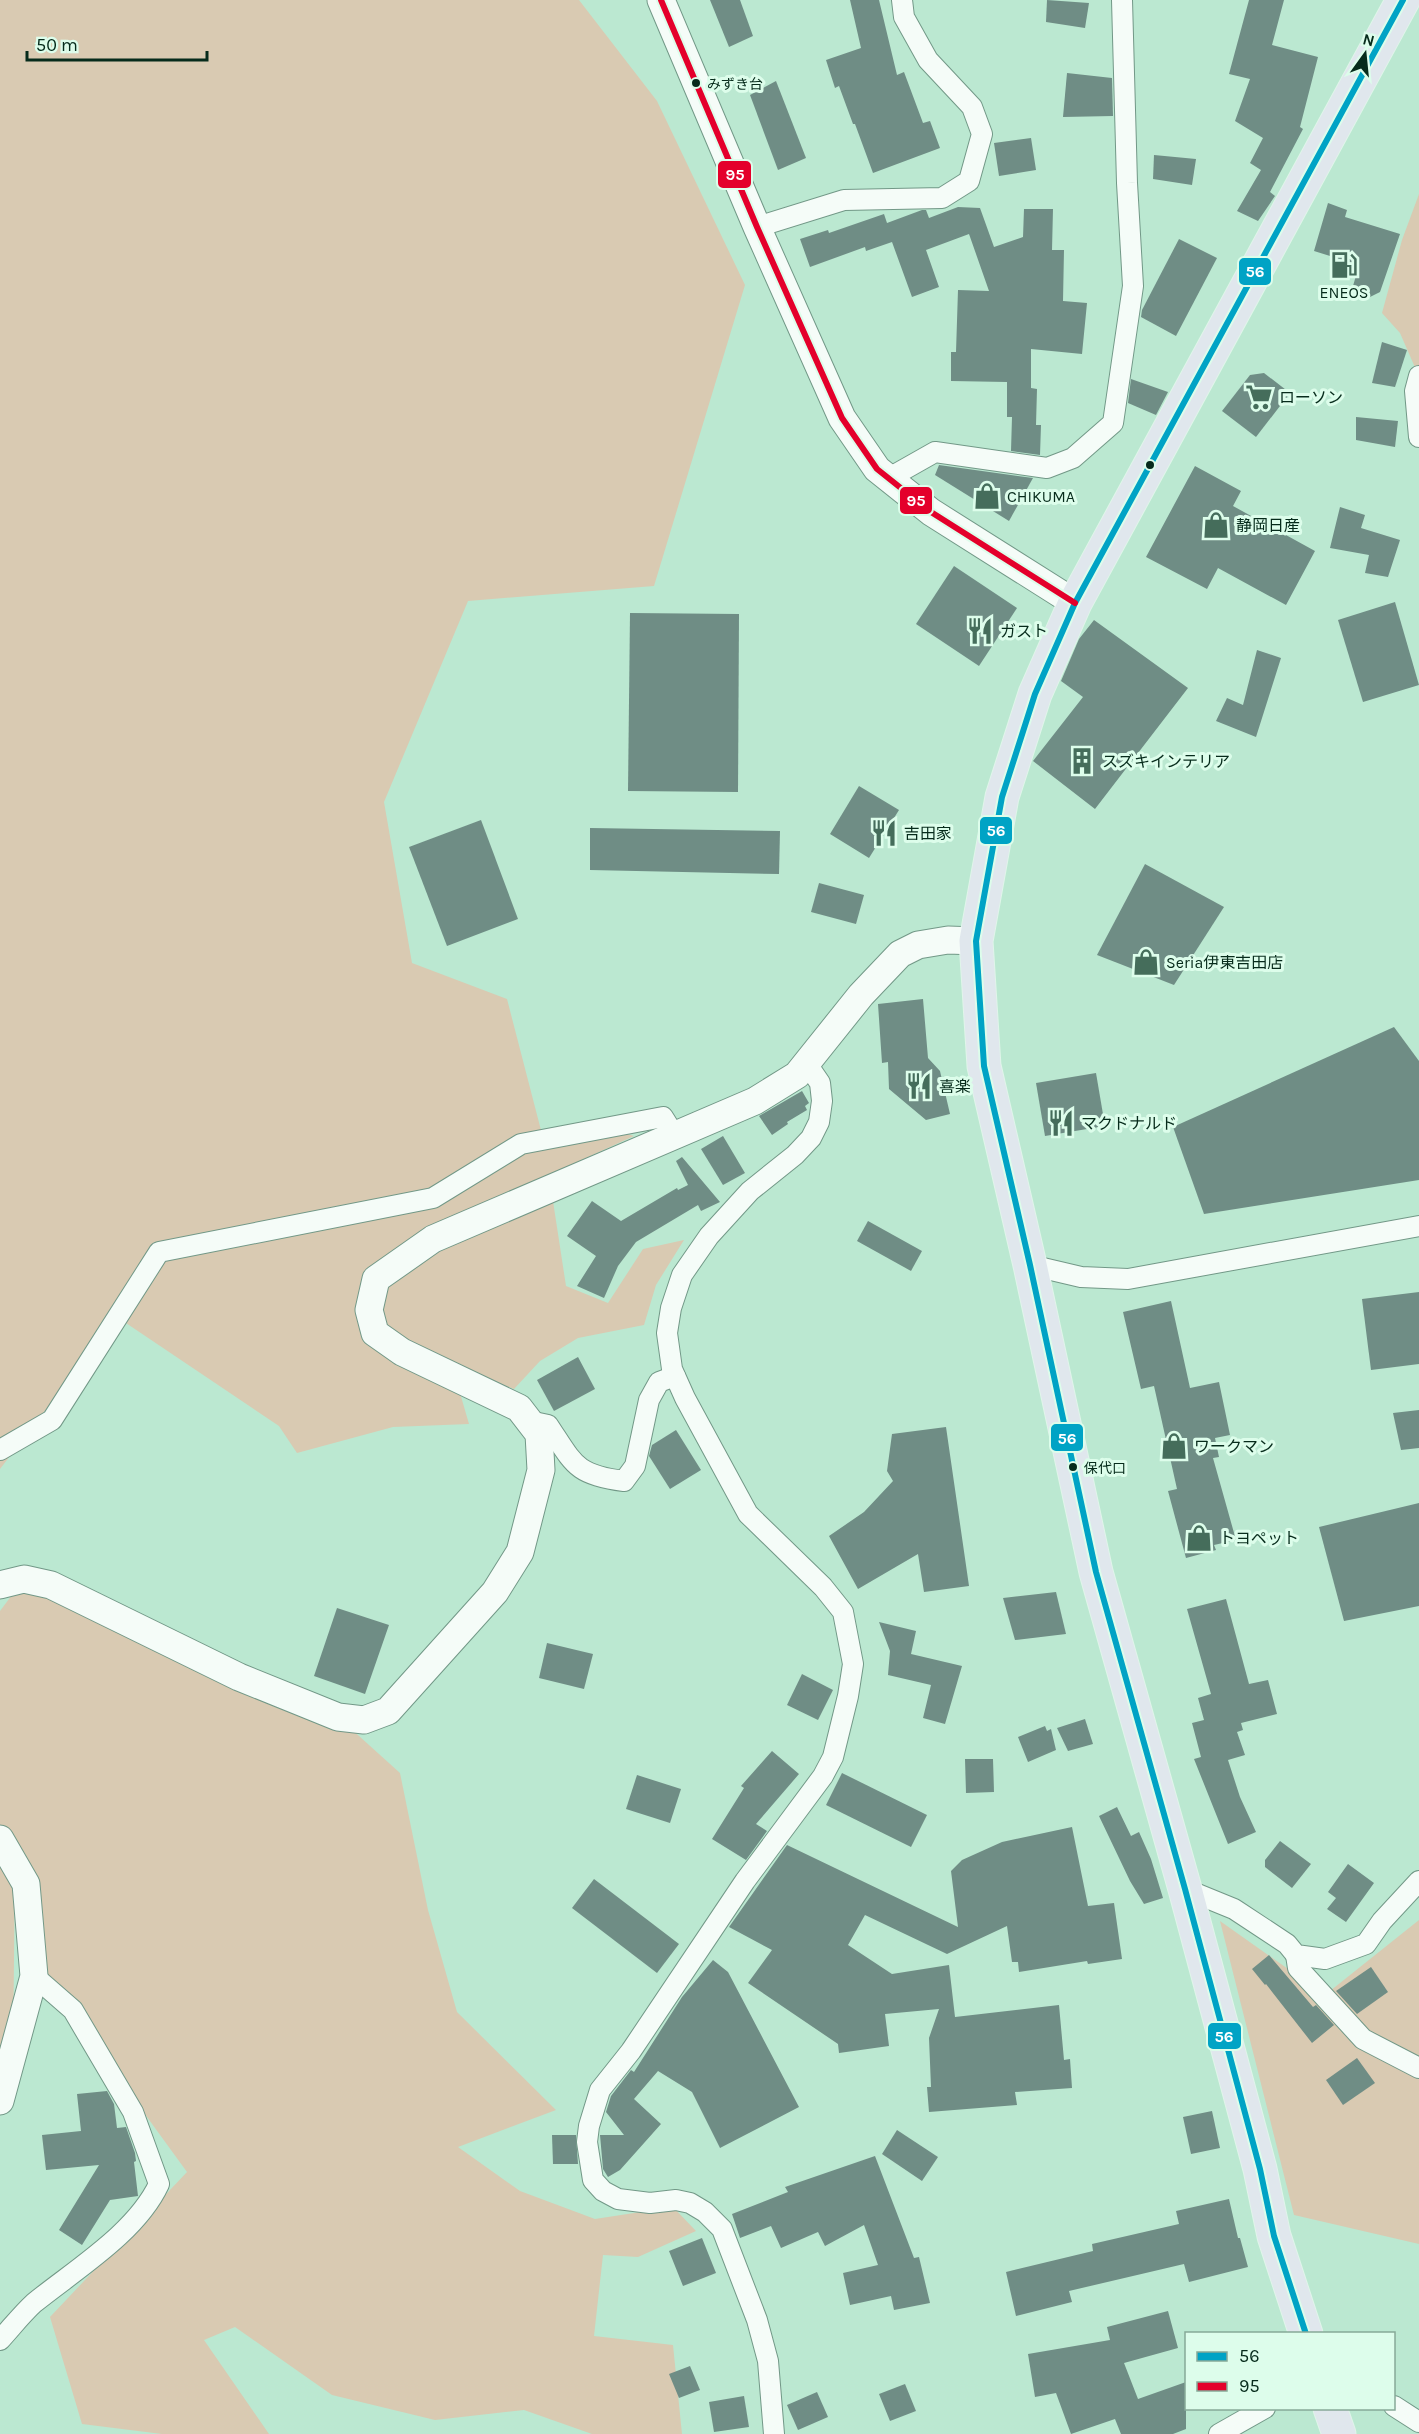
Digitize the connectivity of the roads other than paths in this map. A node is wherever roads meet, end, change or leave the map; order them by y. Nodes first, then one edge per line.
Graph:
1 (661, 0) edge
2 (902, 0) edge
3 (1122, 0) edge
4 (1403, 0) edge
5 (757, 227) junction
6 (1419, 376) edge
7 (1419, 437) edge
8 (889, 478) junction
9 (1075, 603) junction
10 (976, 941) junction
11 (807, 1064) junction
12 (675, 1136) junction
13 (1419, 1226) edge
14 (1030, 1265) junction
15 (675, 1376) junction
16 (529, 1421) junction
17 (0, 1450) edge
18 (0, 1585) edge
19 (0, 1839) edge
20 (1419, 1881) edge
21 (1185, 1889) junction
22 (1296, 1955) junction
23 (34, 1976) junction
24 (1419, 2068) edge
25 (0, 2101) edge
26 (1305, 2332) edge
27 (0, 2340) edge
28 (1395, 2407) edge
29 (1263, 2410) edge
30 (1330, 2410) edge
31 (1419, 2422) edge
32 (774, 2434) edge
33 (1219, 2434) edge
34 (1339, 2434) edge

1 - 5 street
2 - 5 street
3 - 8 street
4 - 9 highway
5 - 8 street
6 - 7 street
8 - 9 street
9 - 10 highway
10 - 11 street
10 - 14 highway
11 - 12 street
11 - 15 street
12 - 16 street
12 - 17 street
13 - 14 street
14 - 21 highway
15 - 16 street
15 - 32 street
16 - 18 street
19 - 23 street
20 - 22 street
21 - 22 street
21 - 26 highway
22 - 24 street
23 - 25 street
23 - 27 street
28 - 31 street
29 - 33 street
30 - 34 highway

